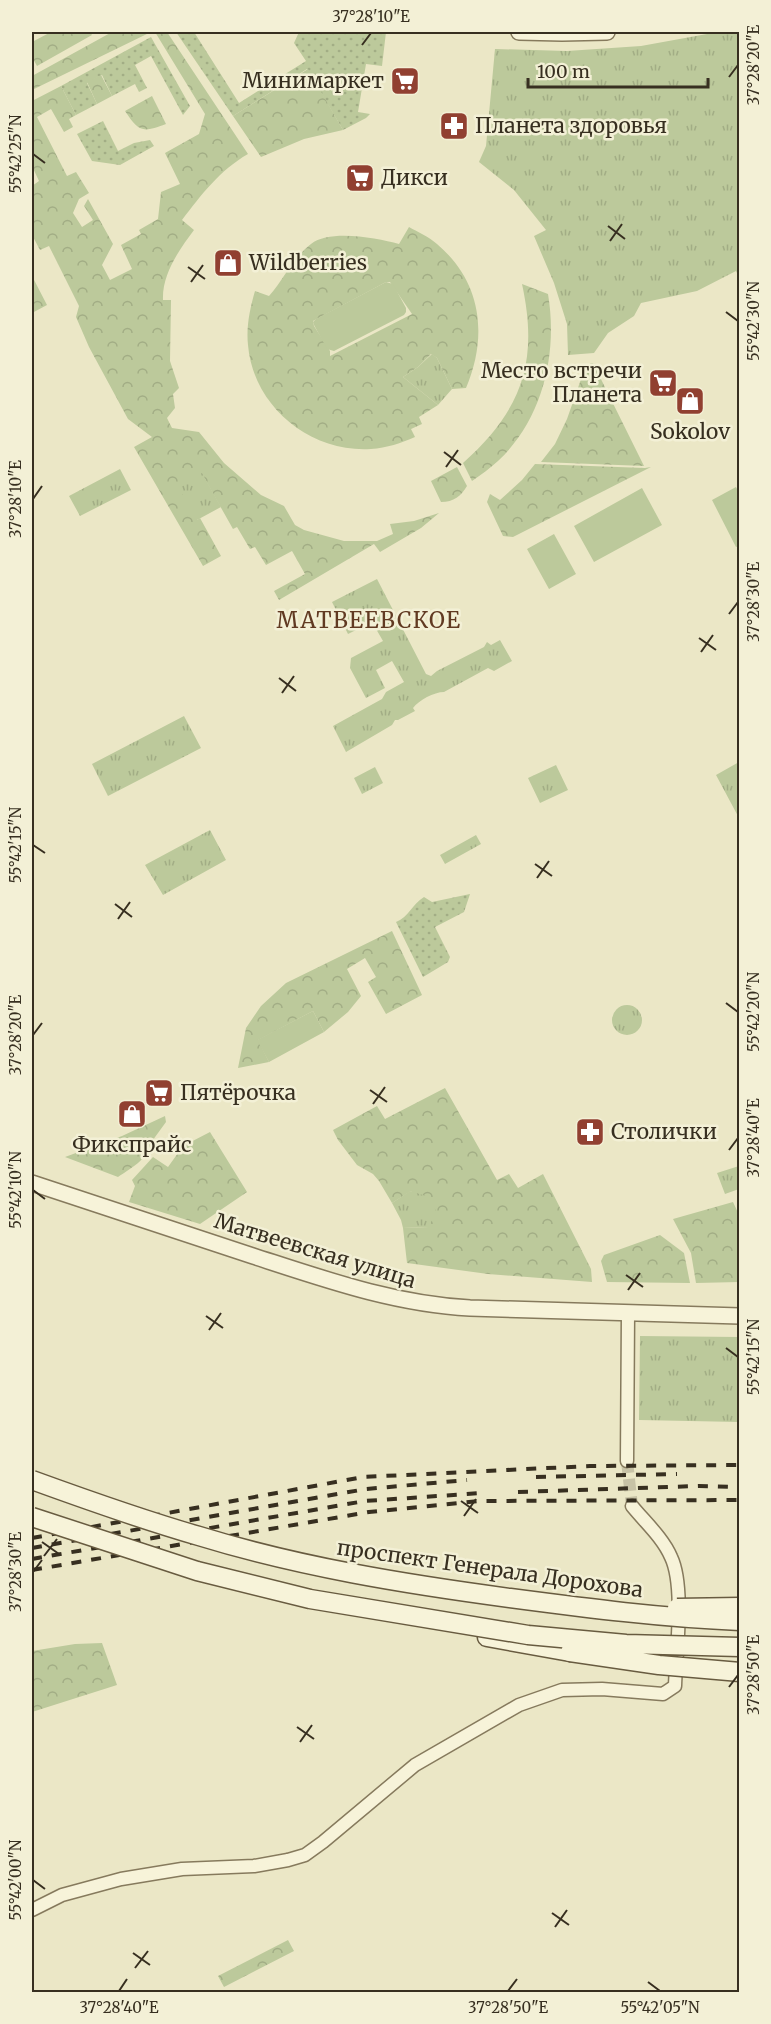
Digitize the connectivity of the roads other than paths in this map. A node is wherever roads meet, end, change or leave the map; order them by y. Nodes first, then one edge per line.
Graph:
1 (519, 32) edge
2 (607, 32) edge
3 (32, 1184) edge
4 (628, 1313) junction
5 (740, 1316) edge
6 (627, 1461) tunnel mouth
7 (32, 1480) edge
8 (632, 1506) tunnel mouth
9 (32, 1517) edge
10 (310, 1599) junction
11 (740, 1607) edge
12 (604, 1610) junction
13 (740, 1622) edge
14 (740, 1647) edge
15 (740, 1672) edge
16 (32, 1910) edge

1 - 2 street
3 - 4 street, Матвеевская улица
4 - 5 street, Матвеевская улица
4 - 6 street
7 - 12 main road, проспект Генерала Дорохова, bridge
8 - 16 street
9 - 10 main road, bridge
10 - 14 main road, bridge
10 - 15 main road, bridge
11 - 12 main road, bridge
12 - 13 main road, проспект Генерала Дорохова, bridge

